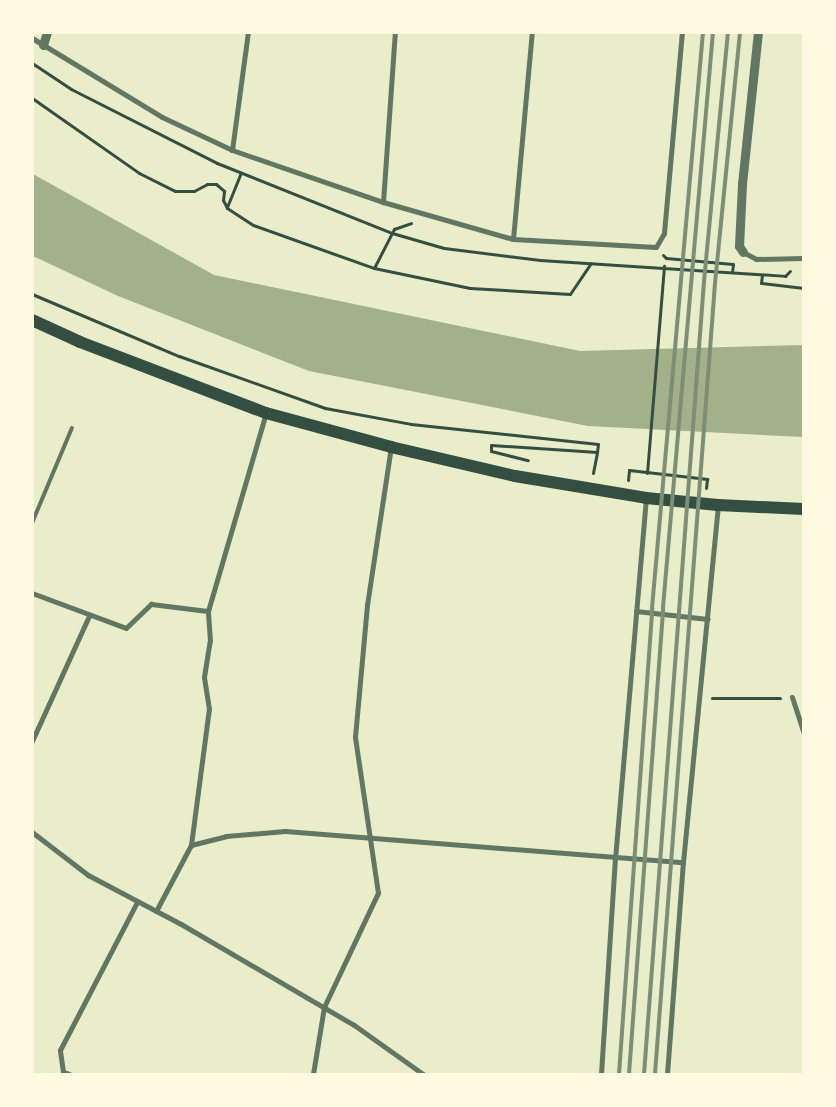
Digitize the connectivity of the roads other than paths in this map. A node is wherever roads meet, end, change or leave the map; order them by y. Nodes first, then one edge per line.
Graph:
1 (47, 32) edge
2 (248, 32) edge
3 (395, 32) edge
4 (532, 32) edge
5 (682, 32) edge
6 (758, 32) edge
7 (32, 38) edge
8 (43, 45) junction
9 (232, 150) junction
10 (382, 202) junction
11 (513, 239) junction
12 (743, 252) joint
13 (804, 258) edge
14 (32, 320) edge
15 (266, 413) junction
16 (72, 428) dead end
17 (391, 447) junction
18 (646, 498) junction
19 (718, 505) junction
20 (804, 509) edge
21 (32, 523) edge
22 (32, 593) edge
23 (636, 611) junction
24 (208, 612) junction
25 (90, 616) junction
26 (708, 619) junction
27 (792, 697) road end
28 (804, 736) edge
29 (32, 741) edge
30 (32, 832) edge
31 (371, 837) junction
32 (191, 845) junction
33 (615, 859) junction
34 (683, 862) junction
35 (138, 902) junction
36 (156, 911) junction
37 (324, 1007) junction
38 (70, 1074) edge
39 (313, 1074) edge
40 (423, 1074) edge
41 (601, 1074) edge
42 (667, 1074) edge

1 - 8 street
2 - 9 street
3 - 10 street
4 - 11 street
5 - 11 street
6 - 12 street
7 - 8 street
8 - 9 street
9 - 10 street
10 - 11 street
12 - 13 street
14 - 15 main road
15 - 17 main road
15 - 24 street
16 - 21 lane
17 - 18 main road
17 - 31 street
18 - 19 main road
18 - 23 street
19 - 20 main road
19 - 26 street
22 - 25 street
23 - 26 street
23 - 33 street
24 - 25 street
24 - 32 street
25 - 29 street
26 - 34 street
27 - 28 street
30 - 35 street
31 - 32 street
31 - 33 street
31 - 37 street
32 - 36 street
33 - 34 street
33 - 41 street
34 - 42 street
35 - 36 street
35 - 38 street
36 - 37 street
37 - 39 street
37 - 40 street

